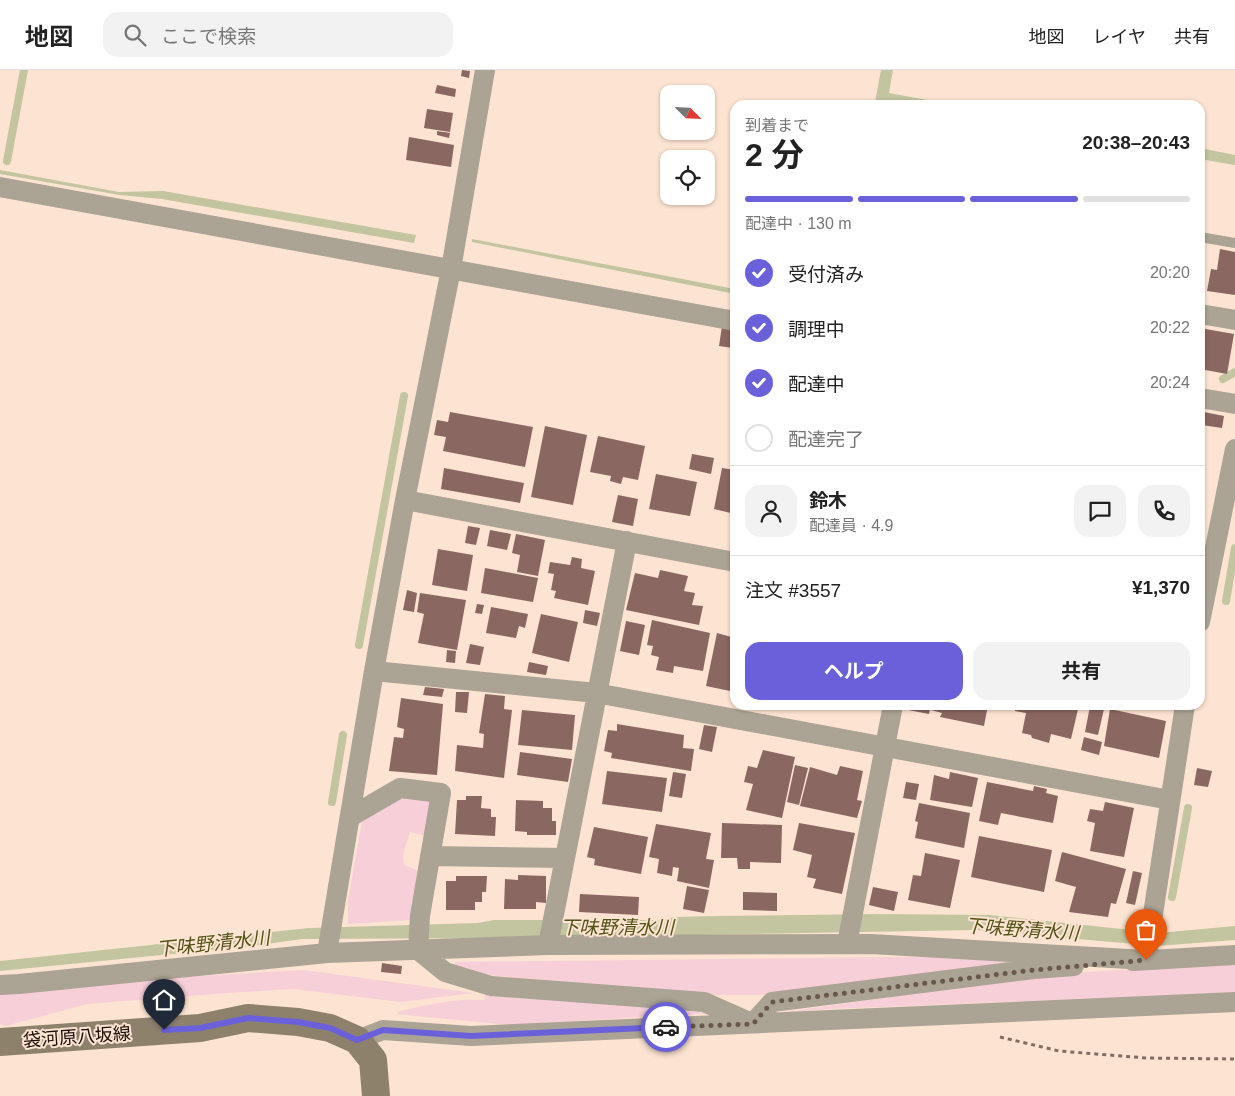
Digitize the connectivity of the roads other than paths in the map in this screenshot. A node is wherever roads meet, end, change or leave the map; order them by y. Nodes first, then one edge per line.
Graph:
1 (485, 70) edge
2 (0, 187) edge
3 (1205, 238) edge
4 (1235, 243) edge
5 (451, 269) junction
6 (1205, 315) edge
7 (730, 320) edge
8 (1235, 320) edge
9 (1205, 399) edge
10 (1235, 404) edge
11 (1235, 449) edge
12 (405, 500) junction
13 (627, 540) junction
14 (730, 561) edge
15 (1205, 597) edge
16 (374, 671) junction
17 (596, 694) junction
18 (892, 710) edge
19 (1185, 710) edge
20 (885, 747) junction
21 (1170, 800) junction
22 (350, 817) junction
23 (430, 856) junction
24 (565, 858) junction
25 (847, 944) junction
26 (548, 945) junction
27 (418, 950) junction
28 (327, 953) junction
29 (1235, 955) edge
30 (1146, 960) junction
31 (0, 985) edge
32 (1235, 1002) edge
33 (753, 1024) junction
34 (0, 1042) edge
35 (365, 1050) junction
36 (376, 1096) edge

1 - 5 street
2 - 5 street
3 - 4 lane
5 - 7 street
5 - 12 street
6 - 8 street
9 - 10 street
11 - 15 street
12 - 13 street
12 - 16 street
13 - 14 street
13 - 17 street
16 - 17 street
16 - 22 street
17 - 20 street
17 - 24 street
18 - 20 street
19 - 21 street
20 - 21 street
20 - 25 street
21 - 30 street
22 - 23 street
22 - 28 street
23 - 24 street
23 - 27 street
24 - 26 street
25 - 26 street
25 - 30 street
26 - 27 street
27 - 28 street
27 - 33 street
28 - 31 street
29 - 30 street
30 - 33 street
32 - 33 street
33 - 35 street
34 - 35 main road, 袋河原八坂線
35 - 36 main road

